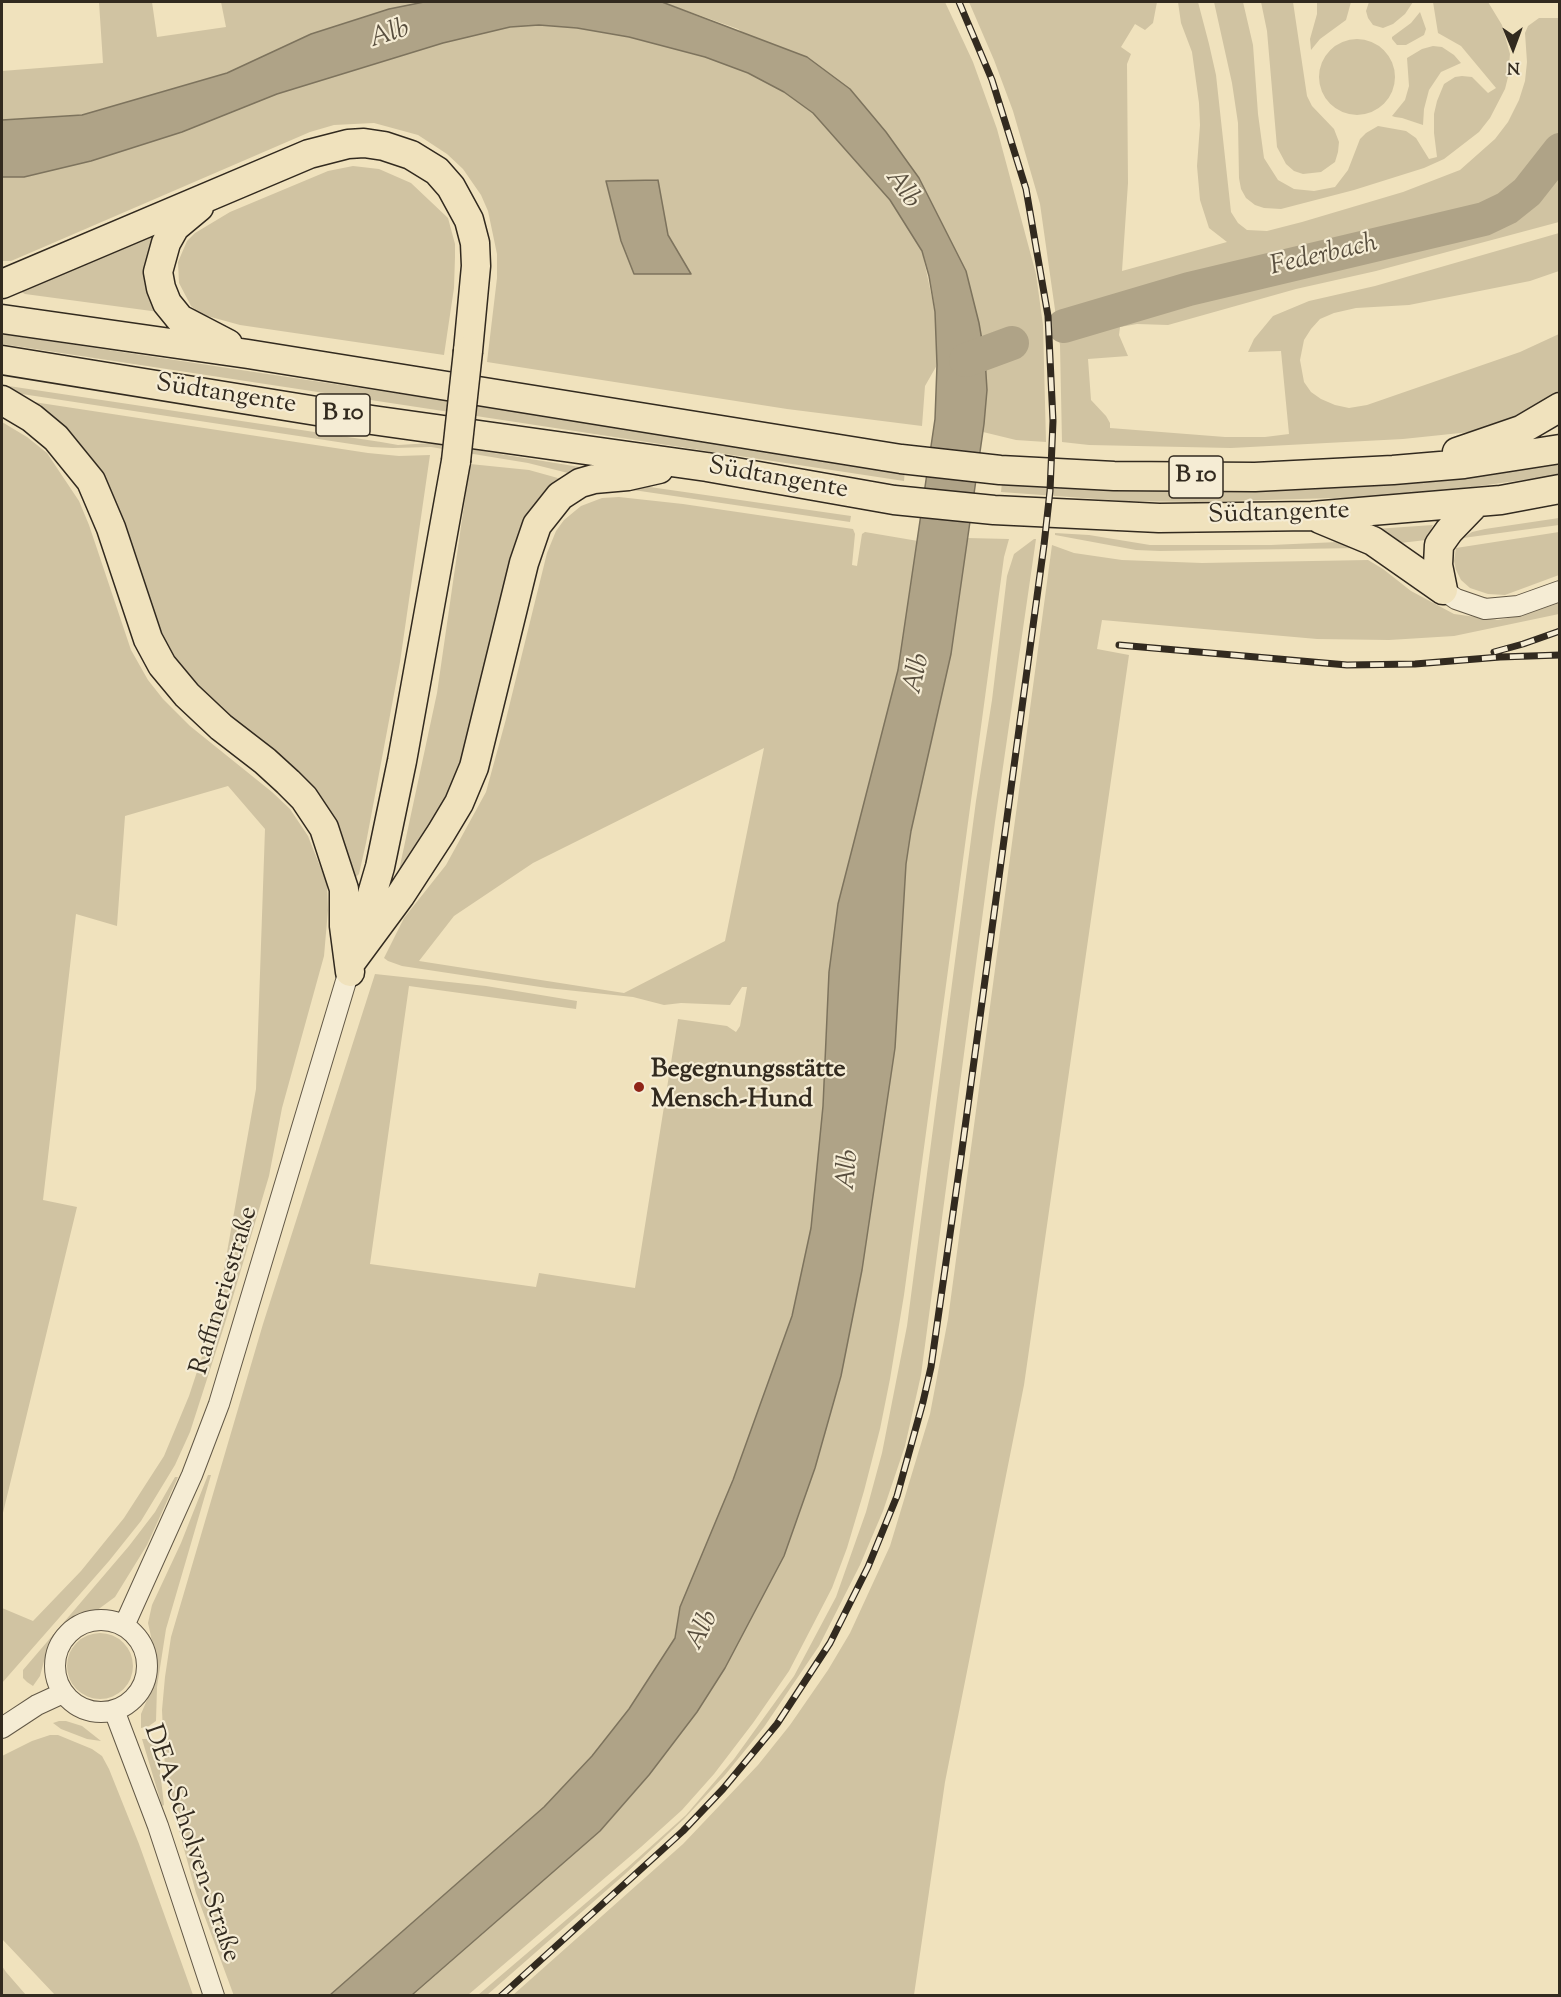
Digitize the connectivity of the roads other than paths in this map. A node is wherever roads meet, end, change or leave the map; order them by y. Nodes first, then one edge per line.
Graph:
1 (243, 182) junction
2 (2, 284) edge
3 (2, 319) edge
4 (248, 354) junction
5 (2, 360) edge
6 (2, 400) edge
7 (1560, 407) edge
8 (1560, 449) edge
9 (684, 464) junction
10 (1393, 470) junction
11 (1560, 489) edge
12 (1477, 502) junction
13 (1312, 516) junction
14 (1443, 590) junction
15 (1560, 591) edge
16 (351, 967) junction
17 (124, 1626) junction
18 (63, 1693) junction
19 (114, 1710) junction
20 (2, 1728) edge
21 (214, 1995) edge

1 - 2 highway
1 - 4 highway
1 - 16 highway, bridge
3 - 4 highway, Südtangente / B 10
4 - 10 highway, Südtangente / B 10
5 - 9 highway, Südtangente / B 10
6 - 16 highway
7 - 10 highway
8 - 10 highway, Südtangente / B 10
9 - 13 highway, Südtangente / B 10
9 - 16 highway
11 - 12 highway, Südtangente / B 10
12 - 13 highway, Südtangente / B 10
12 - 14 highway
13 - 14 highway
14 - 15 street
16 - 17 street, Raffineriestraße
17 - 18 street
17 - 19 street
18 - 19 street
18 - 20 street
19 - 21 street, DEA-Scholven-Straße

